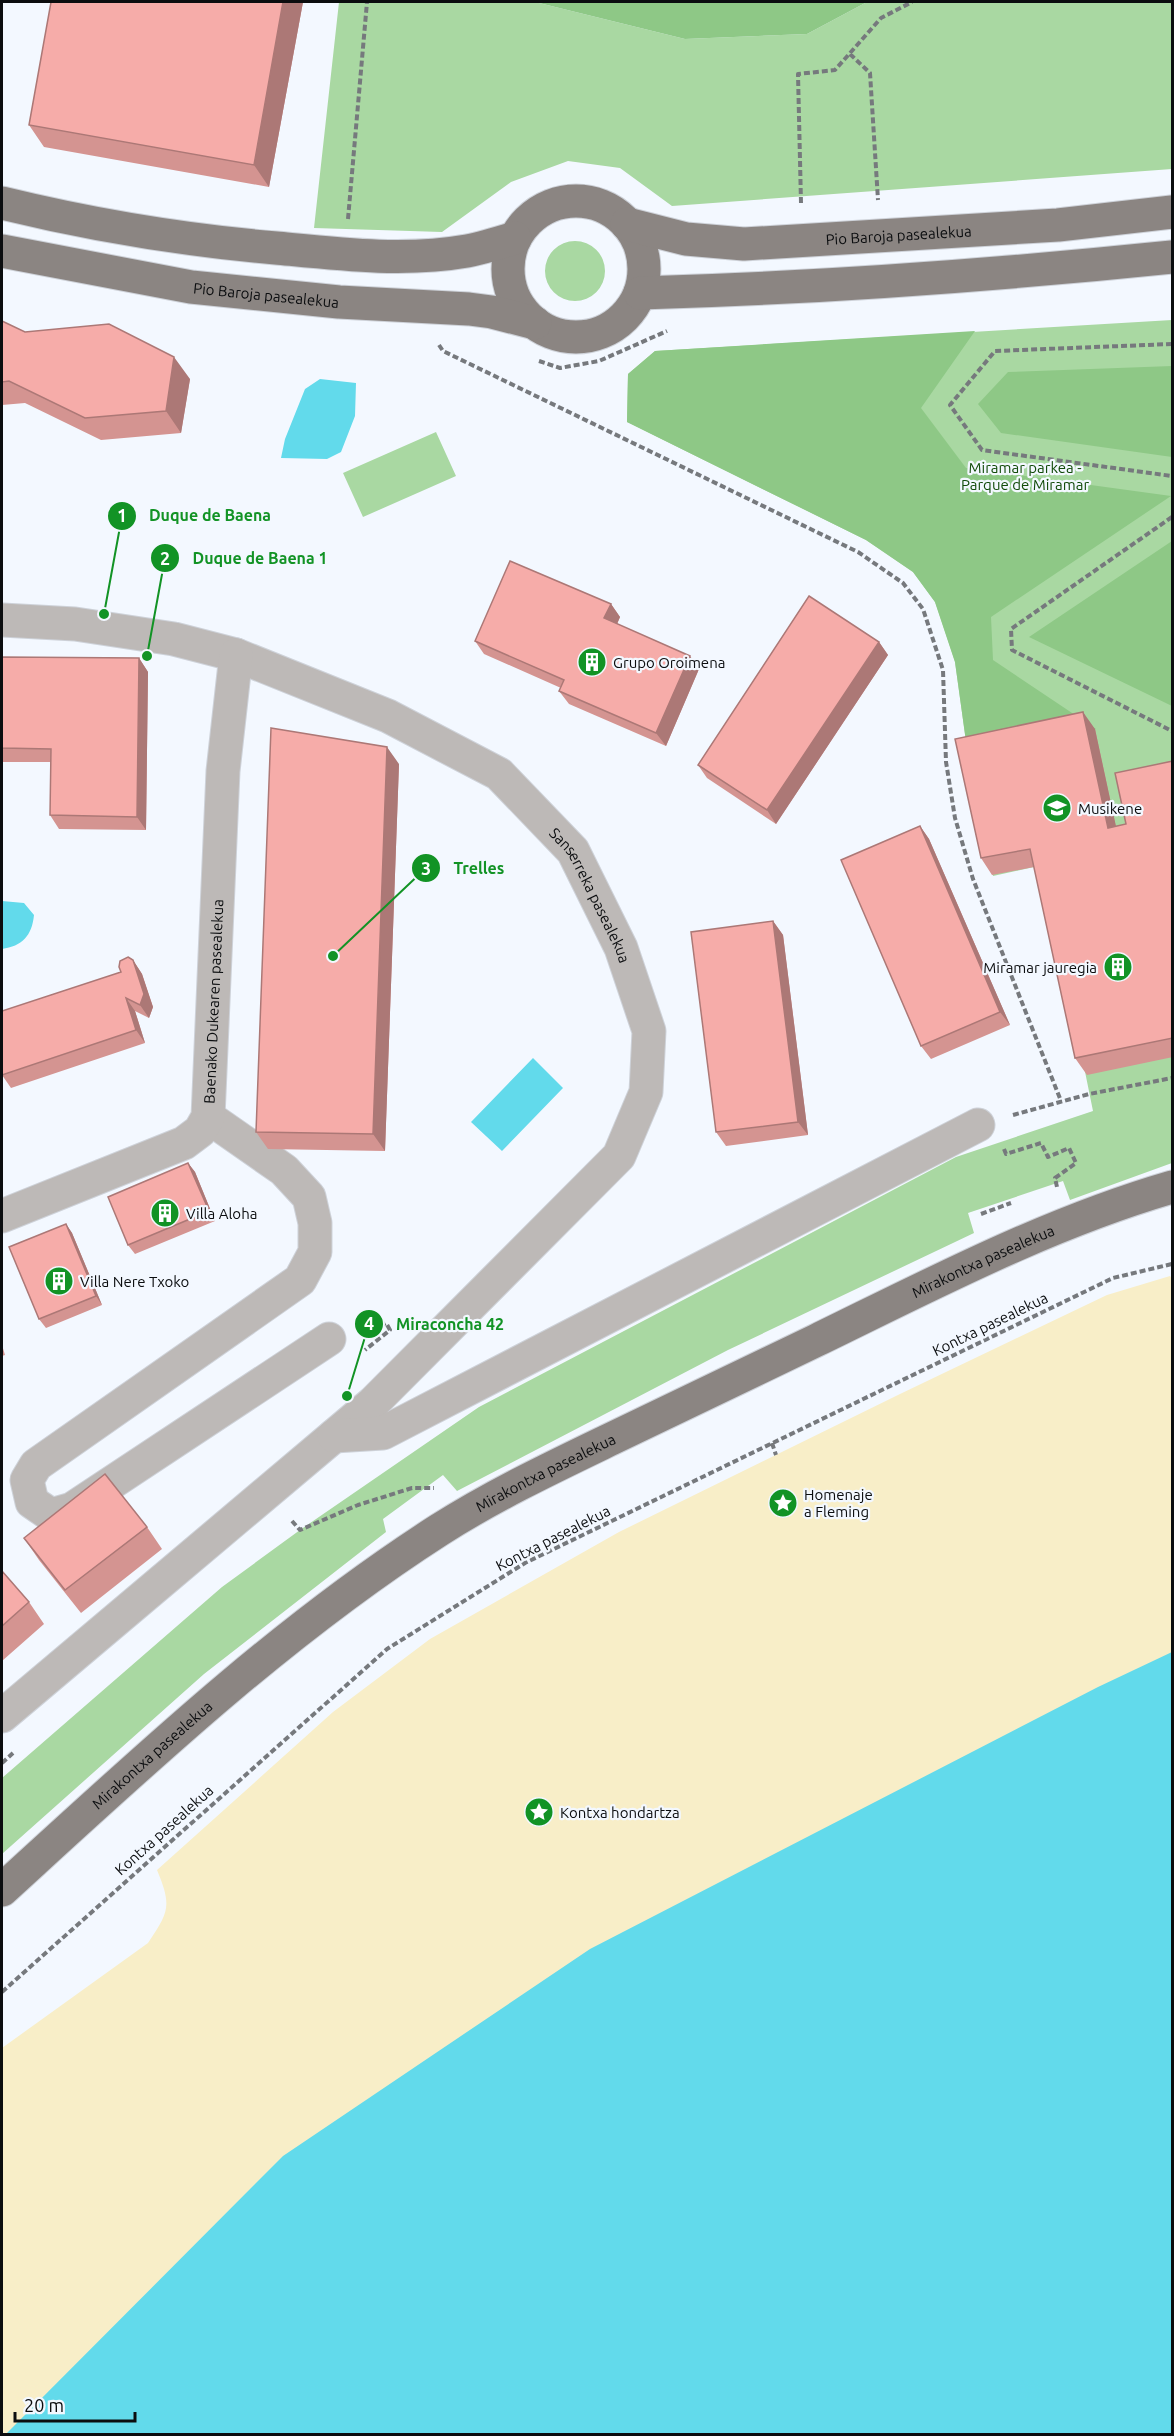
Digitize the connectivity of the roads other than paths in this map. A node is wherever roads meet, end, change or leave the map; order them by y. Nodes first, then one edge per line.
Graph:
1 (2, 203) edge
2 (1173, 212) edge
3 (627, 224) junction
4 (515, 238) junction
5 (2, 251) edge
6 (1173, 258) edge
7 (640, 293) junction
8 (535, 323) junction
9 (2, 620) edge
10 (236, 655) junction
11 (208, 1117) junction
12 (978, 1125) road end
13 (1173, 1187) edge
14 (2, 1216) edge
15 (329, 1339) dead end
16 (334, 1436) junction
17 (2, 1716) edge
18 (2, 1890) edge

1 - 4 main road
2 - 3 main road, Pio Baroja pasealekua
3 - 4 main road
3 - 7 main road
4 - 8 main road
5 - 8 main road, Pio Baroja pasealekua
6 - 7 main road
7 - 8 main road
9 - 10 street, Sanserreka pasealekua
10 - 11 street, Baenako Dukearen pasealekua
10 - 16 street, Sanserreka pasealekua
11 - 14 street, Baenako Dukearen pasealekua
11 - 15 street
12 - 16 street
13 - 18 main road, Mirakontxa pasealekua
16 - 17 street

